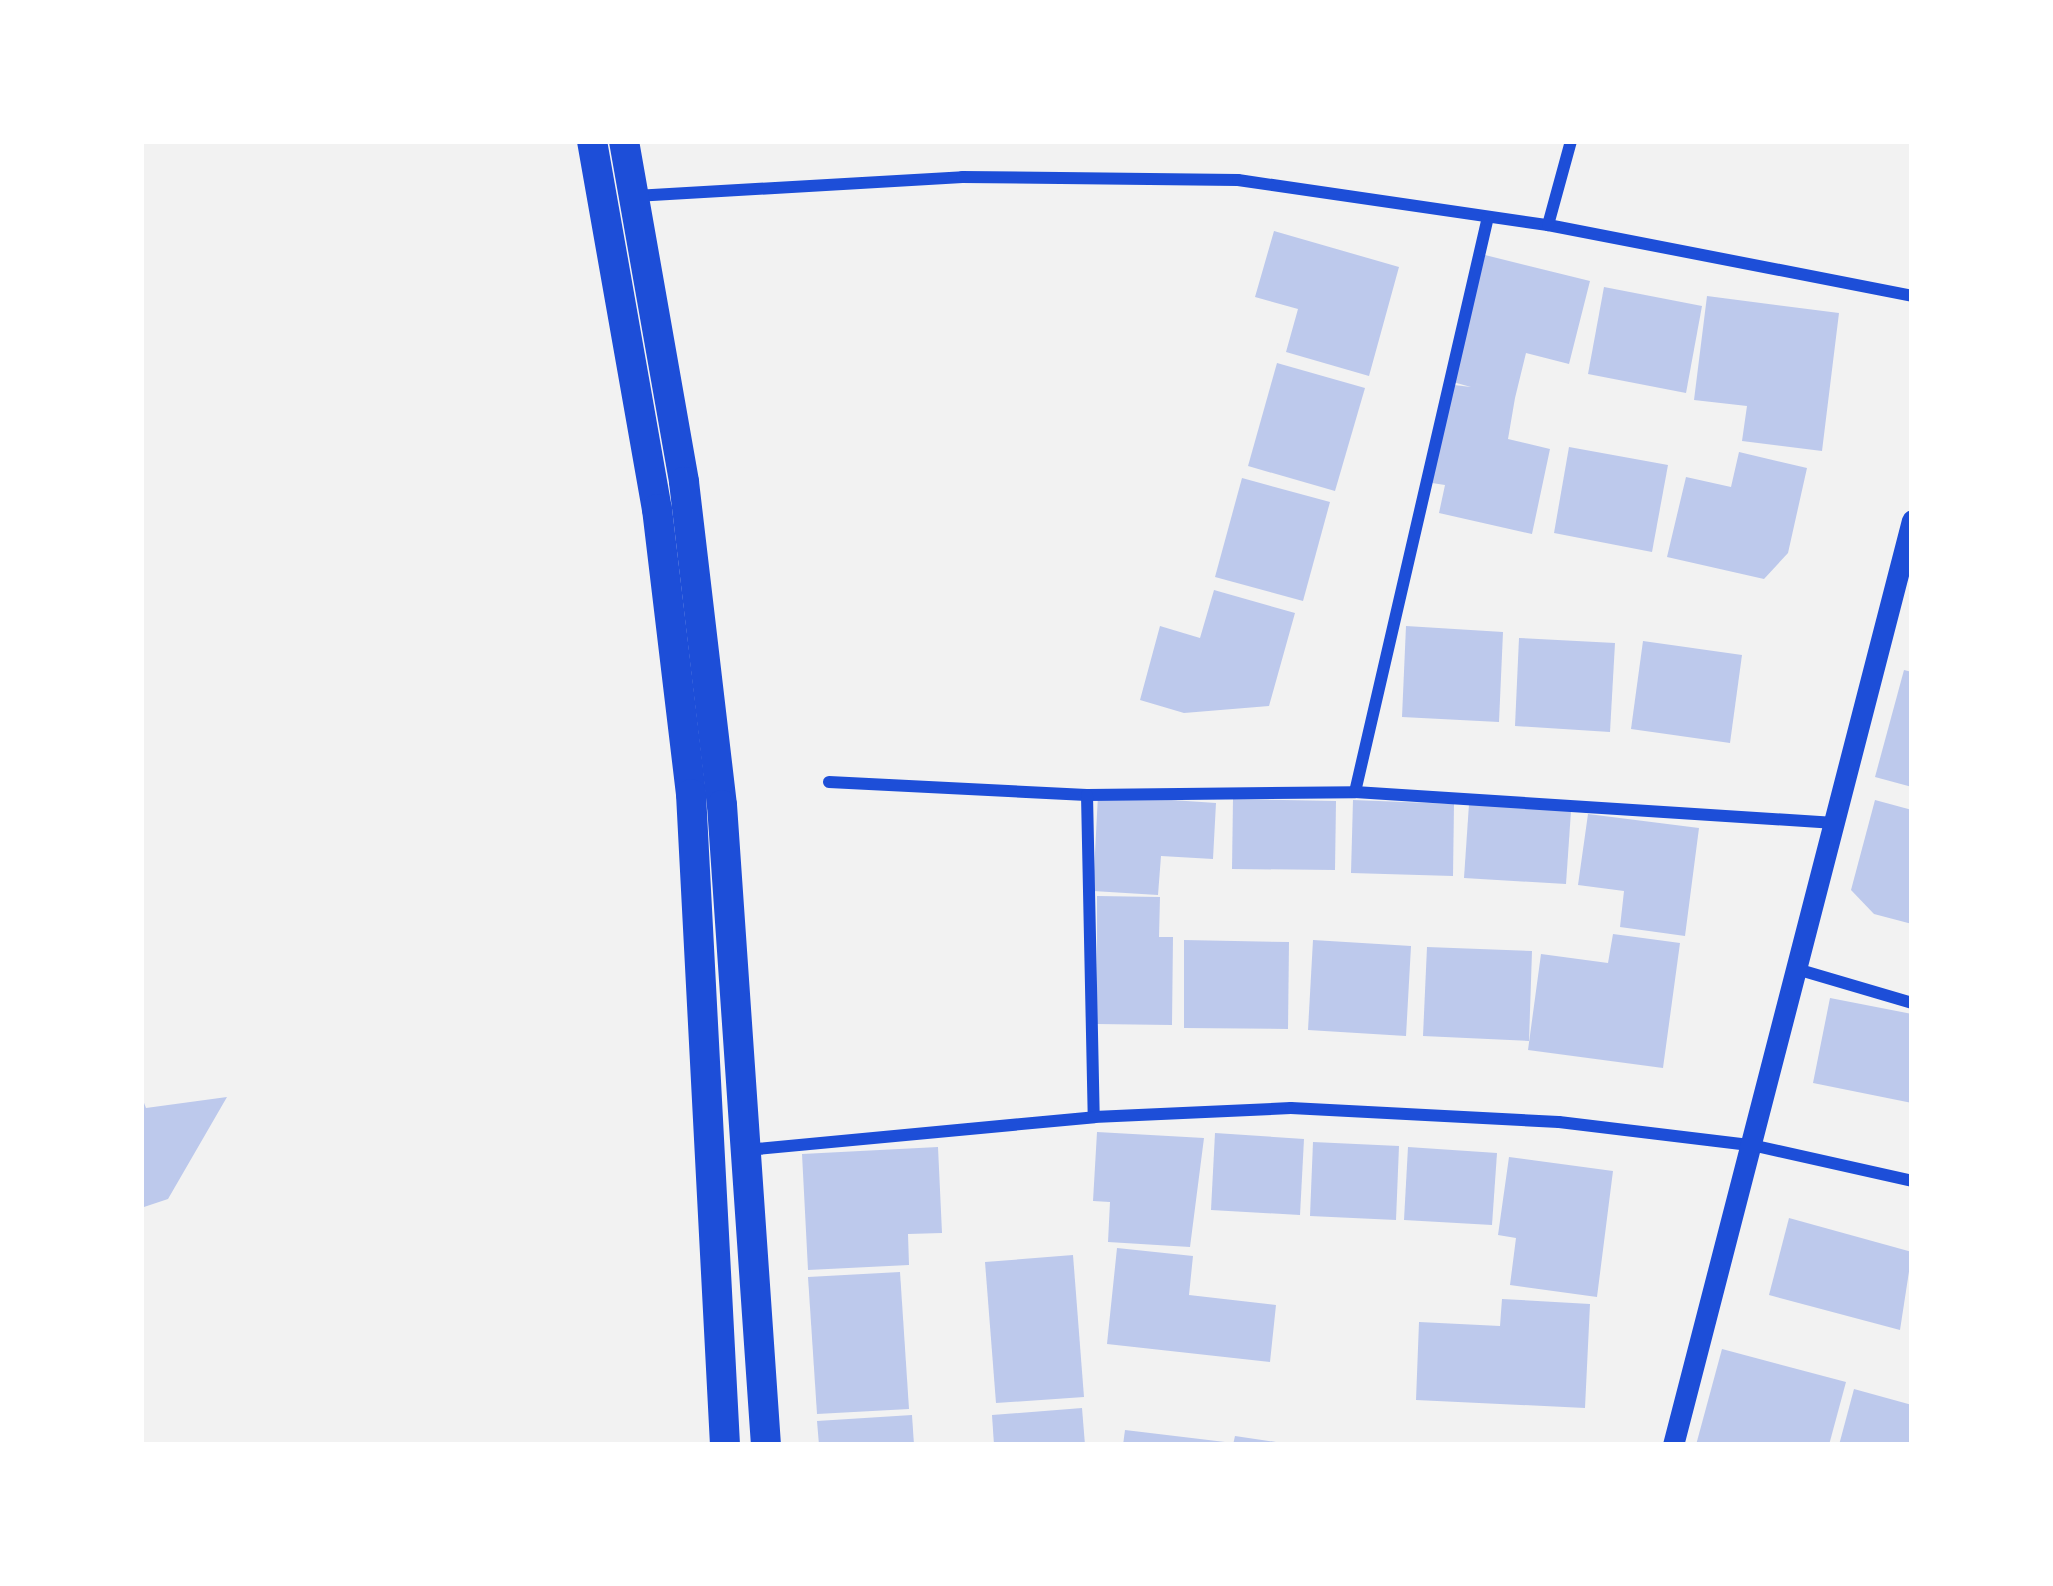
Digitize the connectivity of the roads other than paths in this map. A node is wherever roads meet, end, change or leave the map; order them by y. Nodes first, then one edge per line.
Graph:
1 (592, 141) edge
2 (624, 141) edge
3 (1571, 141) edge
4 (635, 196) junction
5 (604, 197) junction
6 (1488, 217) junction
7 (1548, 226) junction
8 (1912, 296) edge
9 (1912, 520) edge
10 (829, 782) dead end
11 (1355, 792) junction
12 (1088, 796) junction
13 (1837, 823) junction
14 (1800, 970) junction
15 (1912, 1003) edge
16 (1094, 1117) junction
17 (1756, 1147) junction
18 (746, 1150) junction
19 (1912, 1181) edge
20 (724, 1445) edge
21 (766, 1445) edge
22 (1673, 1445) edge

1 - 5 main road
2 - 4 main road
3 - 7 street
4 - 5 street
4 - 6 street
4 - 18 main road
5 - 20 main road
6 - 7 street
6 - 11 street
7 - 8 street
9 - 13 street
10 - 12 street
11 - 12 street
11 - 13 street
12 - 16 street
13 - 14 street
14 - 15 street
14 - 17 street
16 - 17 street
16 - 18 street
17 - 19 street
17 - 22 street
18 - 21 main road

